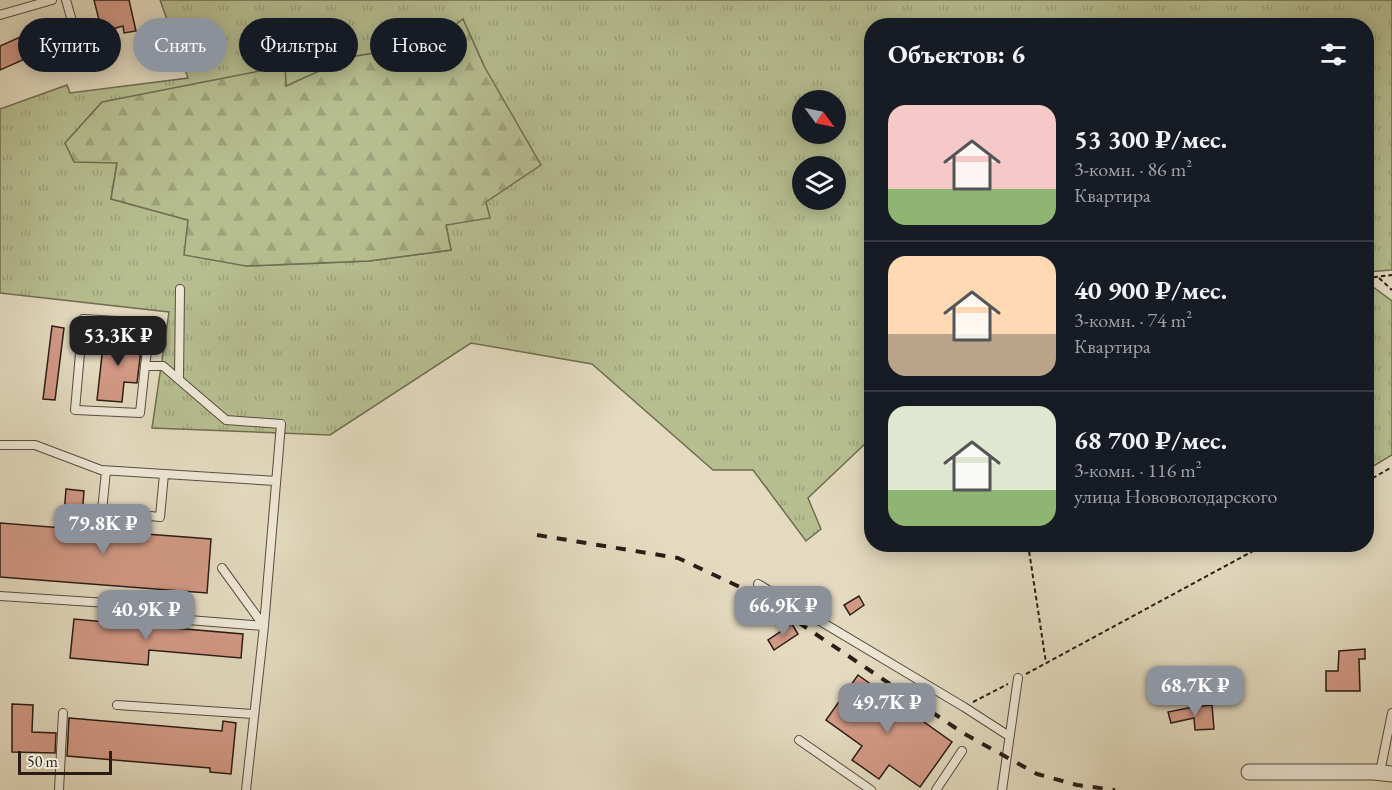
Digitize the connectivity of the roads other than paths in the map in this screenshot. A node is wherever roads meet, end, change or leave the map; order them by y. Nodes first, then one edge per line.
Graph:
1 (52, 0) edge
2 (66, 0) edge
3 (0, 15) edge
4 (71, 18) edge
5 (180, 289) dead end
6 (145, 366) junction
7 (179, 380) junction
8 (0, 445) edge
9 (106, 471) junction
10 (165, 474) junction
11 (276, 481) junction
12 (222, 568) dead end
13 (758, 584) dead end
14 (0, 596) edge
15 (264, 626) junction
16 (1018, 678) road end
17 (117, 705) dead end
18 (63, 713) dead end
19 (1392, 713) edge
20 (253, 714) junction
21 (1009, 736) junction
22 (800, 740) dead end
23 (962, 751) dead end
24 (1249, 772) dead end
25 (1386, 773) edge
26 (59, 790) edge
27 (246, 790) edge
28 (871, 790) edge
29 (936, 790) edge
30 (1002, 790) edge

1 - 3 lane
2 - 4 lane
5 - 7 lane
6 - 6 lane
6 - 7 lane
7 - 11 lane
8 - 9 lane
9 - 10 lane
9 - 10 lane
10 - 11 lane
11 - 15 lane
12 - 15 lane
13 - 21 lane
14 - 15 lane
15 - 20 lane
16 - 21 lane
17 - 20 lane
18 - 26 lane
19 - 25 lane
20 - 27 lane
21 - 30 lane
22 - 28 lane
23 - 29 lane
24 - 25 street

